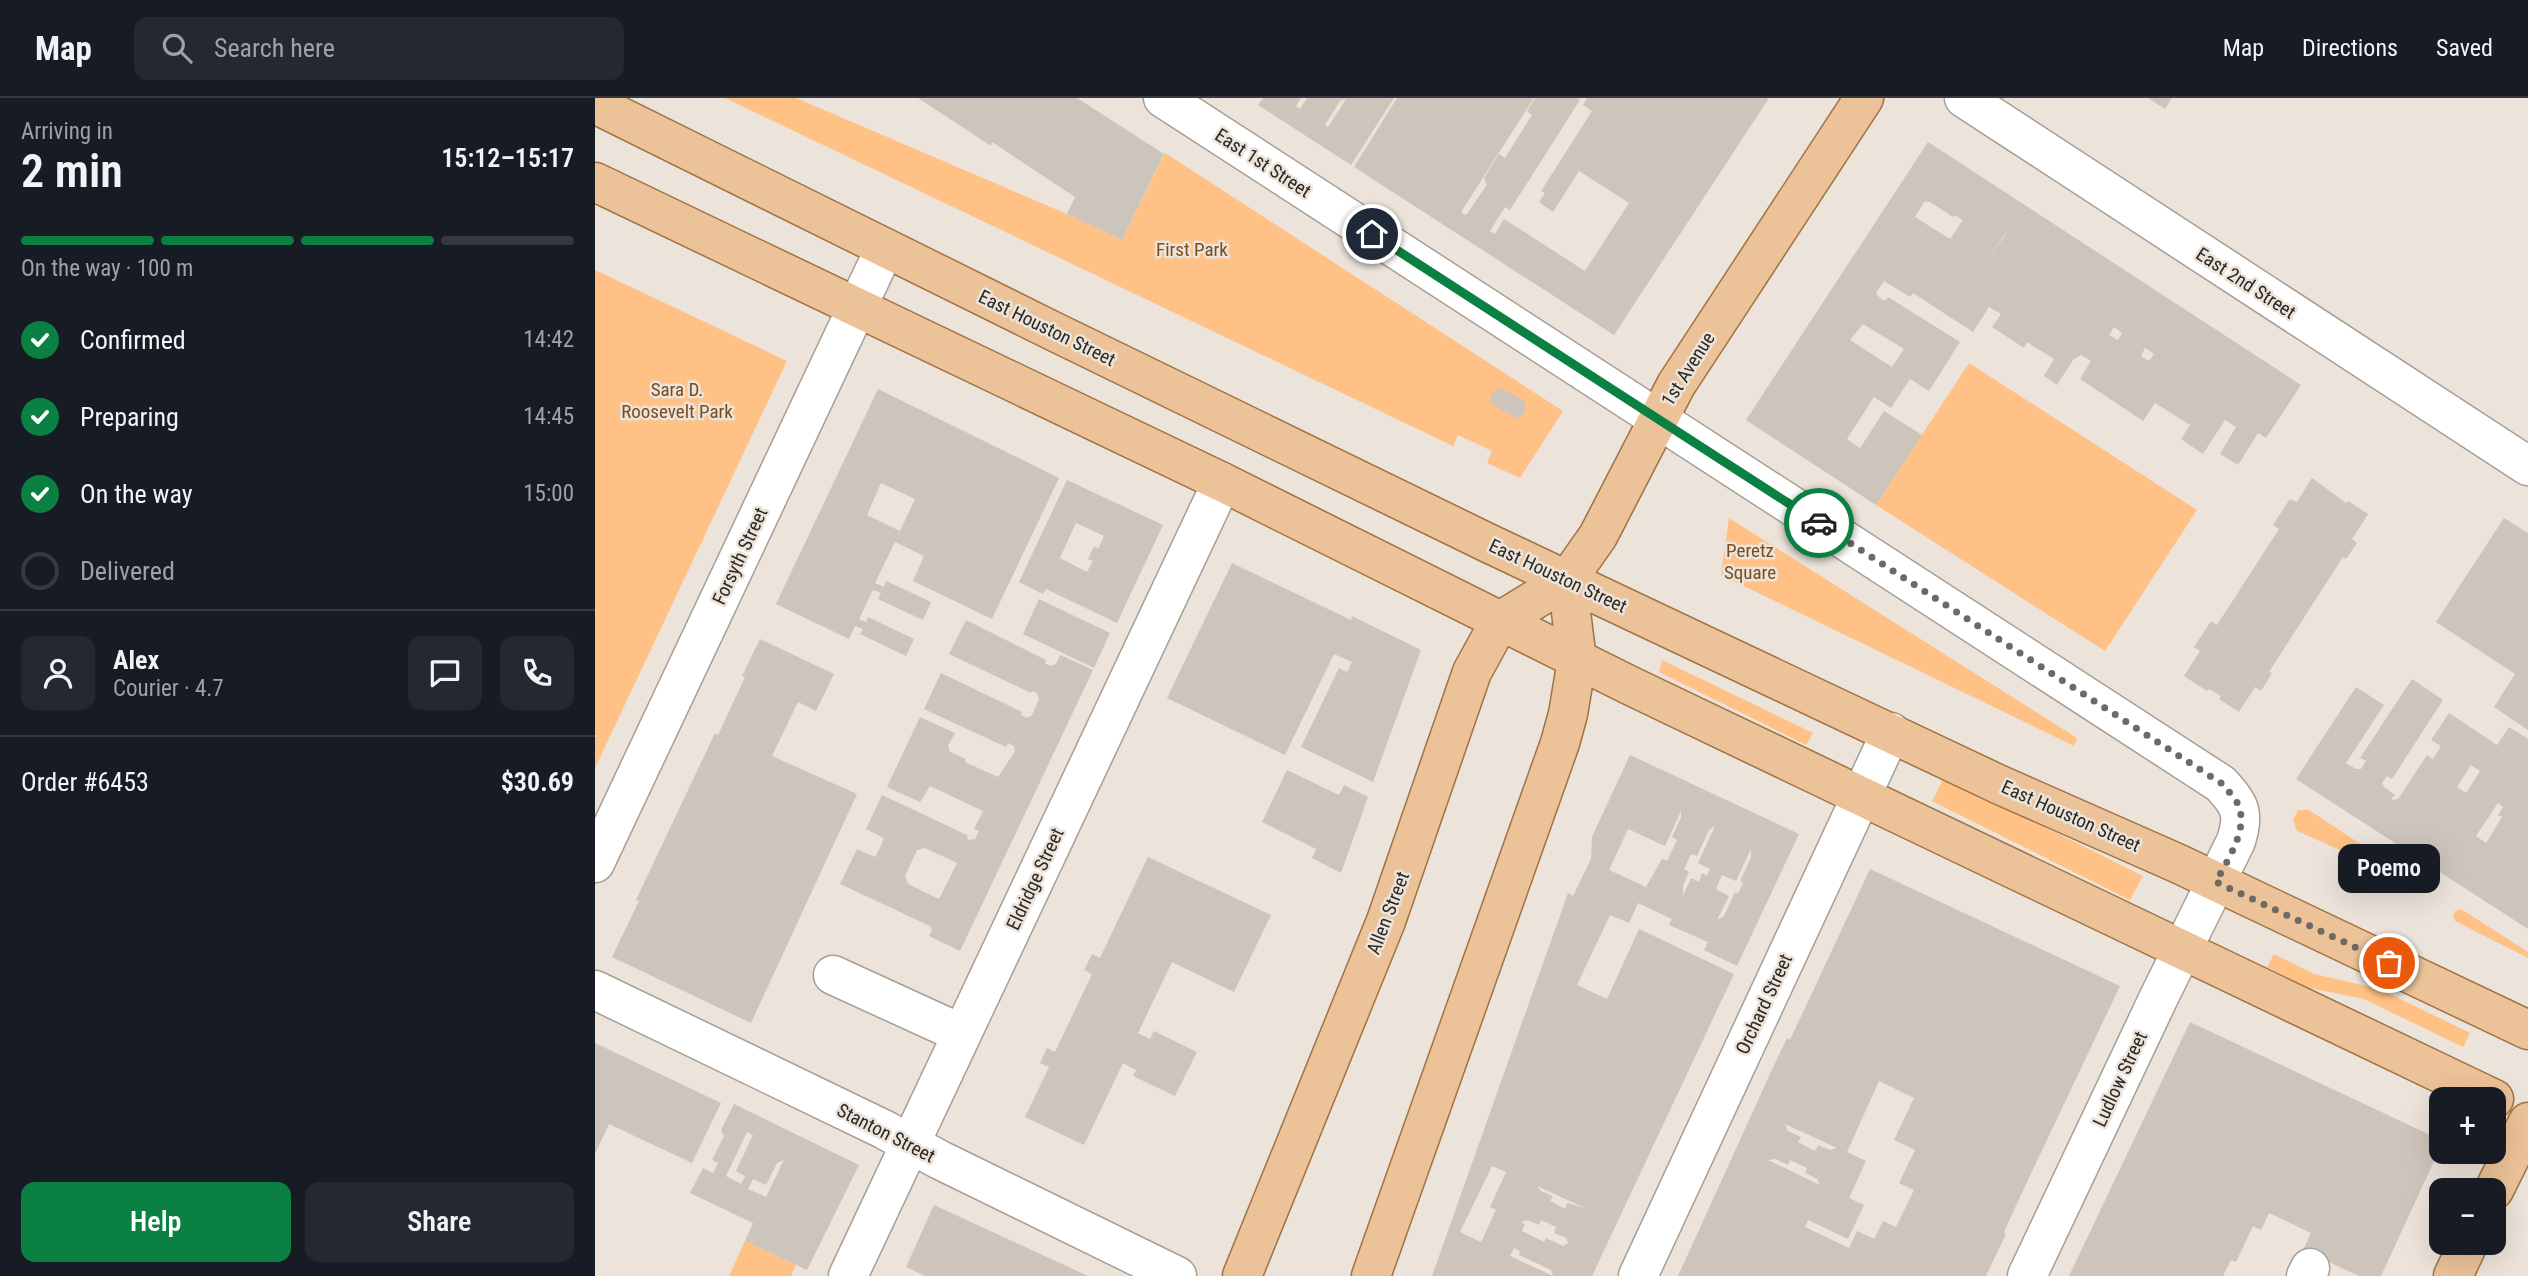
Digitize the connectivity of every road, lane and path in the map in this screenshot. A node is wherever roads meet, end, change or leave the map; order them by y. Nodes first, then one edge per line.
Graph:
1 (1163, 98) edge
2 (1864, 98) edge
3 (1964, 98) edge
4 (595, 104) edge
5 (595, 182) edge
6 (885, 248) junction
7 (857, 308) junction
8 (1657, 419) junction
9 (2528, 466) edge
10 (1221, 482) junction
11 (1567, 580) junction
12 (1500, 621) junction
13 (1577, 660) junction
14 (1891, 732) junction
15 (1861, 796) junction
16 (595, 863) edge
17 (2216, 882) junction
18 (2181, 951) junction
19 (833, 975) dead end
20 (595, 990) edge
21 (2528, 1030) edge
22 (962, 1034) junction
23 (2469, 1087) edge
24 (2506, 1105) edge
25 (2528, 1117) edge
26 (2528, 1122) edge
27 (910, 1143) junction
28 (2500, 1178) edge
29 (2463, 1255) edge
30 (848, 1276) edge
31 (1177, 1276) edge
32 (1242, 1276) edge
33 (1371, 1276) edge
34 (1638, 1276) edge
35 (2027, 1276) edge
36 (2453, 1276) edge

1 - 8 street, East 1st Street
2 - 8 main road, 1st Avenue
3 - 9 street, East 2nd Street
4 - 6 main road, East Houston Street
5 - 7 main road
6 - 7 street, Forsyth Street
6 - 11 main road, East Houston Street
7 - 10 main road
7 - 16 street, Forsyth Street
8 - 11 main road, 1st Avenue
8 - 17 street, East 1st Street
10 - 12 main road
10 - 22 street, Eldridge Street
11 - 12 main road, Allen Street
11 - 13 main road
11 - 14 main road, East Houston Street
12 - 13 main road
12 - 32 main road, Allen Street
13 - 15 main road
13 - 33 main road
14 - 15 street, Orchard Street
14 - 17 main road, East Houston Street
15 - 18 main road
15 - 34 street, Orchard Street
17 - 18 street, Ludlow Street
17 - 21 main road, East Houston Street
18 - 23 main road
18 - 35 street, Ludlow Street
19 - 22 street
20 - 27 street, Stanton Street
22 - 27 street, Eldridge Street
24 - 25 main road
26 - 28 main road
27 - 30 street, Eldridge Street
27 - 31 street, Stanton Street
29 - 36 main road

